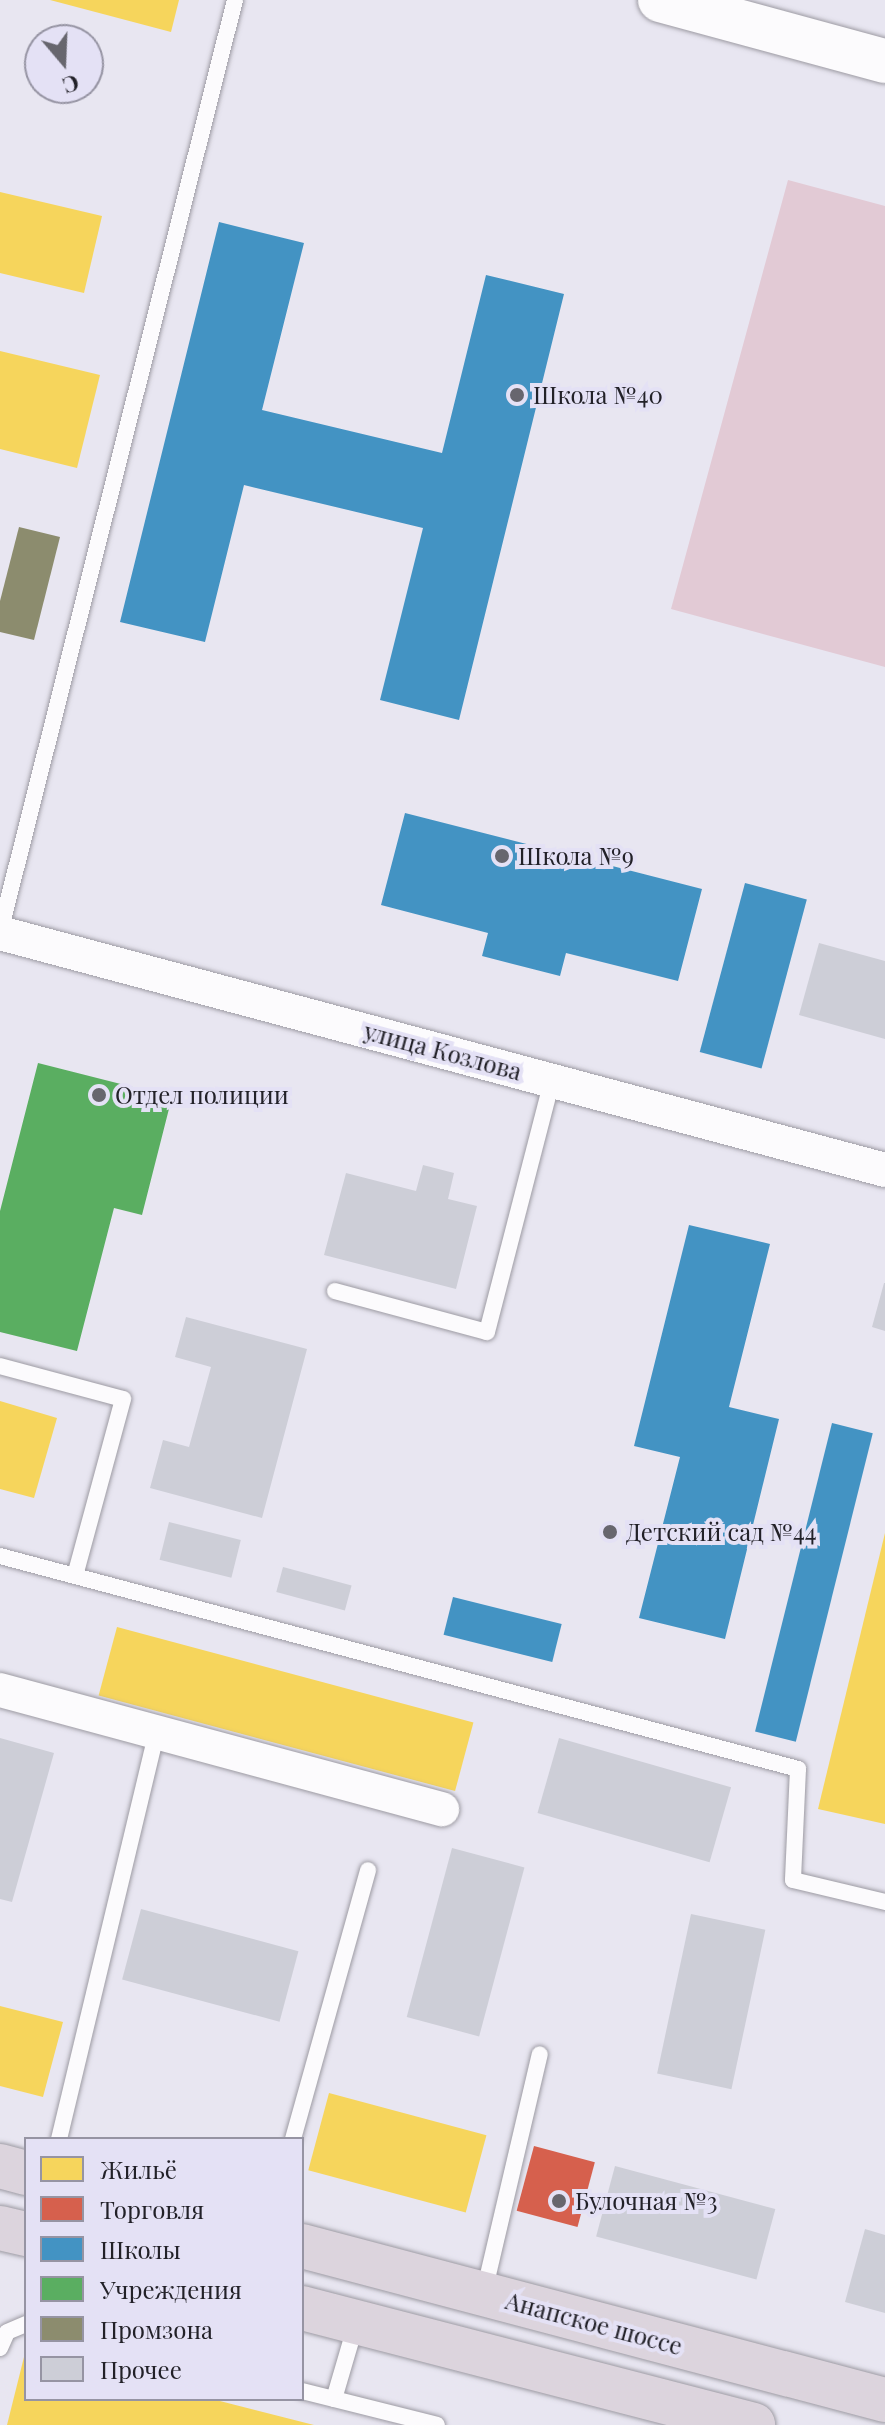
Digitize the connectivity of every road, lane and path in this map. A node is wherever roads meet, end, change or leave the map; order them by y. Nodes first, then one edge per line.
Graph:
1 (235, 0) edge
2 (660, 0) edge
3 (885, 61) edge
4 (0, 933) edge
5 (552, 1081) junction
6 (885, 1170) edge
7 (335, 1291) dead end
8 (0, 1366) edge
9 (0, 1556) edge
10 (75, 1576) junction
11 (0, 1690) edge
12 (157, 1732) junction
13 (442, 1809) dead end
14 (368, 1870) dead end
15 (885, 1902) edge
16 (540, 2054) dead end
17 (59, 2137) edge
18 (294, 2137) edge
19 (0, 2166) edge
20 (24, 2172) edge
21 (0, 2228) edge
22 (24, 2234) edge
23 (304, 2247) edge
24 (483, 2294) junction
25 (304, 2309) edge
26 (356, 2322) junction
27 (24, 2325) edge
28 (0, 2348) edge
29 (304, 2392) edge
30 (334, 2399) junction
31 (885, 2400) edge
32 (437, 2425) edge
33 (753, 2425) edge

1 - 4 lane
2 - 3 street
4 - 5 street, улица Козлова
5 - 6 street, улица Козлова
5 - 7 lane
8 - 10 lane
9 - 10 lane
10 - 15 lane
11 - 12 street
12 - 13 street
12 - 17 lane
14 - 18 lane
16 - 24 lane
19 - 20 highway
21 - 22 highway
23 - 24 highway, Анапское шоссе
24 - 31 highway, Анапское шоссе
25 - 26 highway
26 - 30 lane
26 - 33 highway
27 - 28 lane
29 - 30 lane
30 - 32 lane

